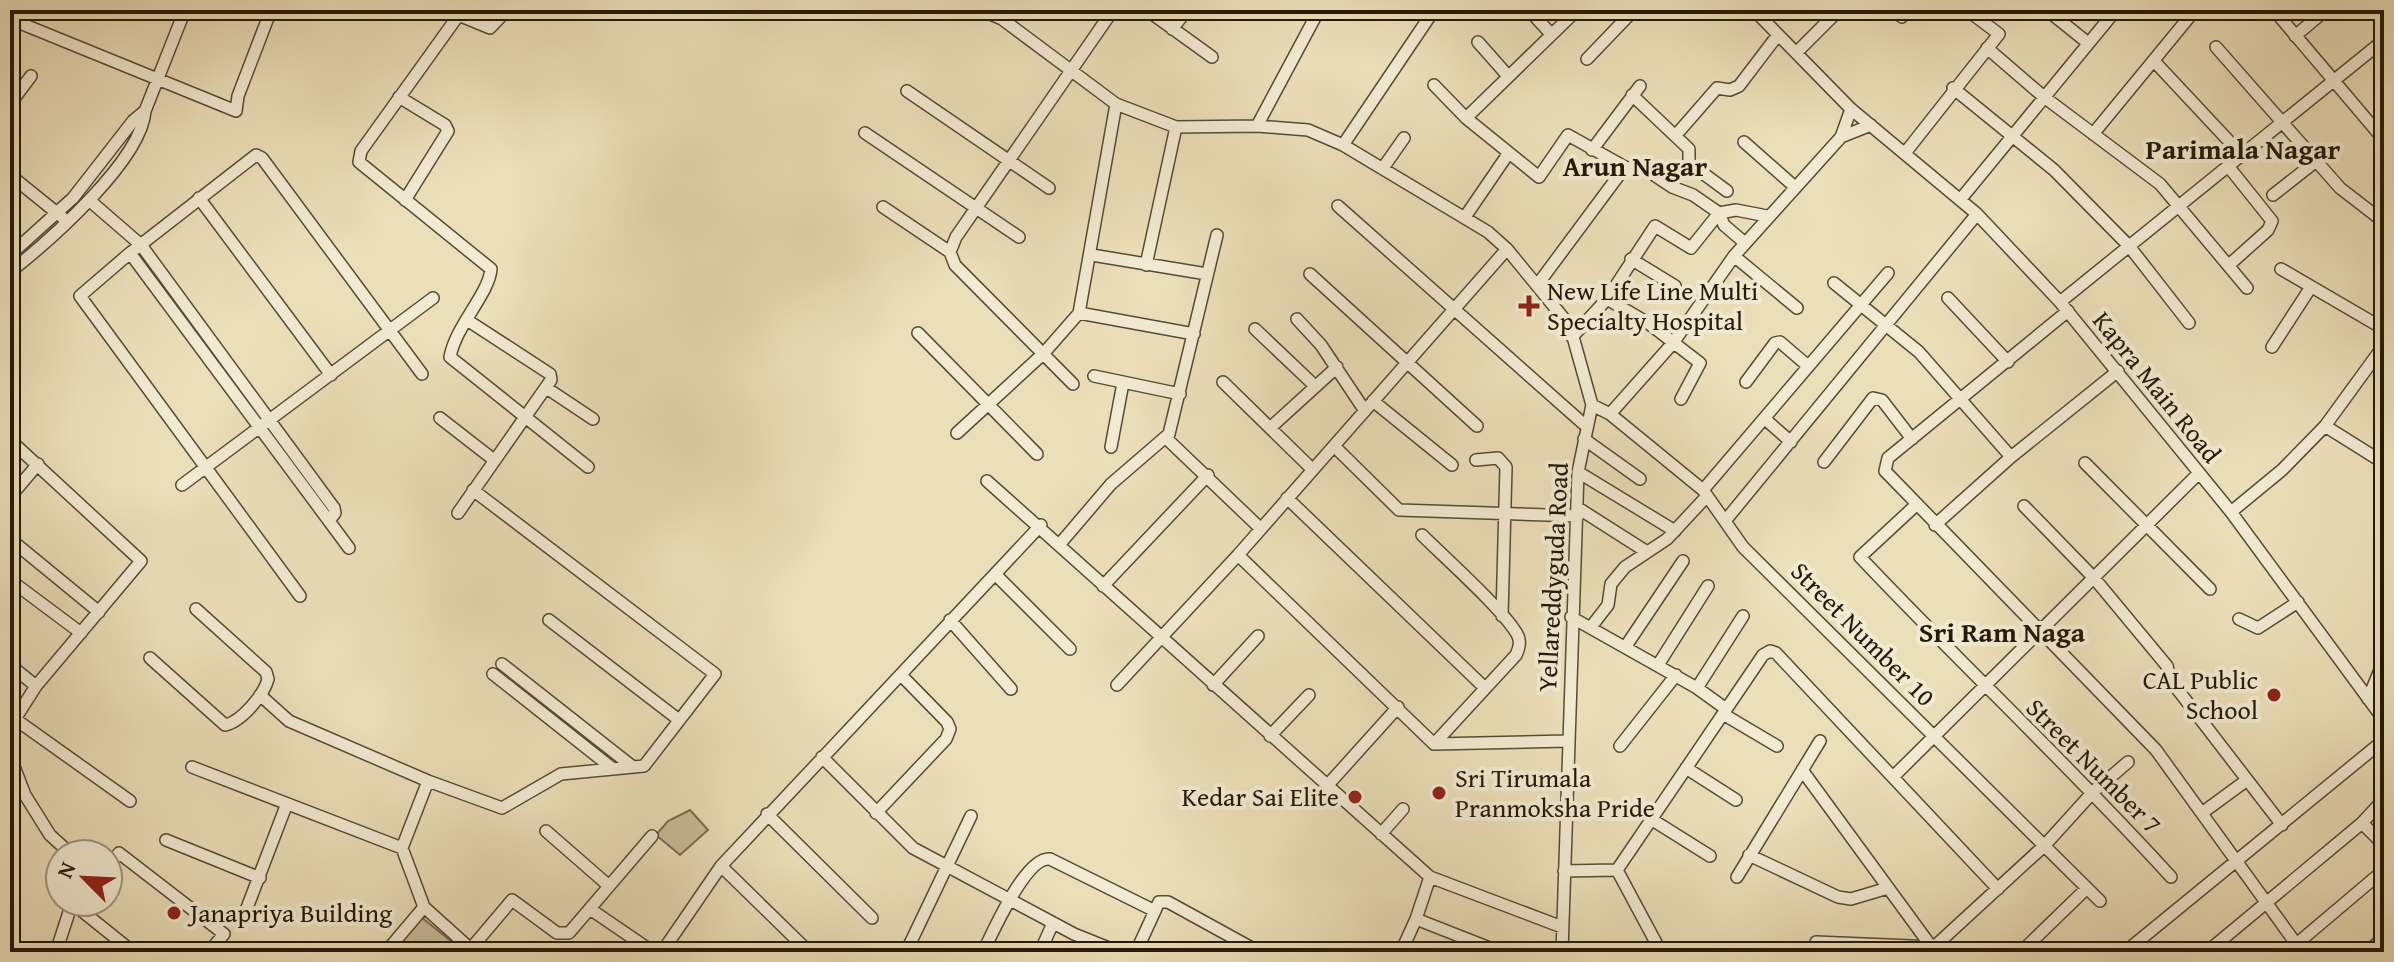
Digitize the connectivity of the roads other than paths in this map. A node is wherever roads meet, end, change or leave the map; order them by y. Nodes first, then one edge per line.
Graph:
1 (185, 10) edge
2 (271, 10) edge
3 (446, 10) edge
4 (507, 10) edge
5 (981, 10) edge
6 (1113, 10) edge
7 (1147, 10) edge
8 (1187, 10) edge
9 (1319, 10) edge
10 (1434, 10) edge
11 (1529, 10) edge
12 (1577, 10) edge
13 (1634, 10) edge
14 (1754, 10) edge
15 (1839, 10) edge
16 (1894, 10) edge
17 (1908, 10) edge
18 (1967, 10) edge
19 (2047, 10) edge
20 (2116, 10) edge
21 (2195, 10) edge
22 (2274, 10) edge
23 (2326, 10) edge
24 (458, 16) junction
25 (10, 19) edge
26 (1172, 29) junction
27 (1551, 34) junction
28 (1777, 36) junction
29 (2295, 36) junction
30 (2384, 40) edge
31 (1478, 42) dead end
32 (2088, 43) junction
33 (2216, 47) dead end
34 (1987, 48) junction
35 (1797, 52) junction
36 (1212, 57) dead end
37 (1587, 59) dead end
38 (2154, 61) junction
39 (1073, 70) junction
40 (31, 76) dead end
41 (1508, 76) junction
42 (158, 78) junction
43 (2333, 81) junction
44 (1434, 85) dead end
45 (1953, 88) junction
46 (907, 91) dead end
47 (399, 97) junction
48 (2044, 97) junction
49 (10, 104) edge
50 (1116, 104) junction
51 (145, 111) junction
52 (1855, 112) junction
53 (1466, 118) junction
54 (2282, 124) junction
55 (1871, 125) junction
56 (1262, 126) junction
57 (1176, 127) junction
58 (865, 133) dead end
59 (2093, 134) junction
60 (1676, 135) junction
61 (2012, 135) junction
62 (1841, 137) junction
63 (1404, 138) dead end
64 (2384, 140) edge
65 (1744, 142) dead end
66 (1343, 145) junction
67 (1592, 150) junction
68 (1905, 153) junction
69 (1508, 154) junction
70 (2241, 154) junction
71 (1010, 161) junction
72 (2315, 162) junction
73 (2228, 166) junction
74 (1625, 167) junction
75 (1383, 168) junction
76 (10, 175) edge
77 (1795, 187) junction
78 (1049, 188) dead end
79 (1727, 191) dead end
80 (2273, 195) dead end
81 (199, 198) junction
82 (89, 200) junction
83 (405, 200) junction
84 (1960, 200) junction
85 (1338, 206) dead end
86 (2181, 206) junction
87 (883, 207) dead end
88 (977, 208) junction
89 (58, 213) junction
90 (1719, 213) junction
91 (1977, 214) junction
92 (1767, 216) junction
93 (1465, 217) junction
94 (68, 222) junction
95 (2384, 222) edge
96 (124, 234) junction
97 (1217, 235) dead end
98 (1019, 237) dead end
99 (1745, 243) junction
100 (141, 245) junction
101 (2129, 246) junction
102 (1507, 249) junction
103 (950, 252) junction
104 (130, 253) junction
105 (10, 255) edge
106 (1092, 255) junction
107 (1734, 256) junction
108 (1631, 259) junction
109 (1146, 265) junction
110 (2229, 265) junction
111 (2281, 269) dead end
112 (10, 272) edge
113 (1888, 273) dead end
114 (1207, 274) junction
115 (1310, 274) dead end
116 (1834, 283) dead end
117 (1538, 284) junction
118 (1675, 286) dead end
119 (2311, 287) junction
120 (2247, 288) dead end
121 (433, 298) dead end
122 (1948, 298) dead end
123 (1607, 299) junction
124 (1860, 302) junction
125 (2064, 307) junction
126 (1797, 308) dead end
127 (1453, 311) junction
128 (1079, 313) junction
129 (1297, 319) dead end
130 (467, 320) junction
131 (2189, 323) dead end
132 (1888, 324) junction
133 (1255, 329) dead end
134 (2384, 329) edge
135 (390, 331) junction
136 (918, 333) dead end
137 (1194, 334) junction
138 (1572, 337) junction
139 (1673, 343) junction
140 (2384, 345) edge
141 (2272, 347) dead end
142 (1044, 353) junction
143 (1406, 360) junction
144 (2008, 362) junction
145 (1808, 366) junction
146 (1337, 367) junction
147 (2118, 371) junction
148 (422, 374) dead end
149 (331, 375) junction
150 (1094, 376) dead end
151 (1223, 382) dead end
152 (1746, 382) dead end
153 (1123, 383) junction
154 (1073, 384) dead end
155 (1315, 386) junction
156 (548, 389) junction
157 (1180, 394) junction
158 (1681, 399) dead end
159 (1963, 401) junction
160 (989, 404) junction
161 (1592, 405) junction
162 (1369, 406) junction
163 (1610, 414) junction
164 (527, 416) junction
165 (440, 418) dead end
166 (593, 419) dead end
167 (1765, 419) junction
168 (265, 424) junction
169 (1477, 426) dead end
170 (2325, 426) junction
171 (1270, 428) junction
172 (957, 433) dead end
173 (1169, 433) junction
174 (1585, 433) junction
175 (1912, 439) junction
176 (10, 440) edge
177 (1791, 442) junction
178 (1334, 446) junction
179 (1111, 447) dead end
180 (1037, 454) dead end
181 (2011, 457) junction
182 (494, 460) junction
183 (1476, 460) dead end
184 (1824, 462) dead end
185 (2085, 463) dead end
186 (2384, 463) edge
187 (38, 464) junction
188 (1452, 465) dead end
189 (588, 467) dead end
190 (205, 468) junction
191 (1312, 469) junction
192 (1578, 472) junction
193 (2199, 473) junction
194 (1208, 475) junction
195 (1640, 479) dead end
196 (987, 481) dead end
197 (182, 485) dead end
198 (473, 490) junction
199 (1705, 493) junction
200 (10, 497) edge
201 (1287, 498) junction
202 (1916, 505) junction
203 (2024, 506) dead end
204 (1578, 512) junction
205 (2231, 512) junction
206 (458, 513) dead end
207 (1506, 513) junction
208 (1725, 521) junction
209 (1041, 525) junction
210 (1935, 525) junction
211 (2148, 527) junction
212 (1260, 528) junction
213 (1675, 531) junction
214 (1422, 535) dead end
215 (10, 539) edge
216 (1059, 545) junction
217 (349, 548) dead end
218 (1647, 552) junction
219 (1238, 555) junction
220 (1683, 561) dead end
221 (995, 574) junction
222 (2094, 578) junction
223 (10, 580) edge
224 (1103, 586) junction
225 (1708, 586) dead end
226 (2210, 589) dead end
227 (300, 596) dead end
228 (2298, 602) junction
229 (196, 609) dead end
230 (99, 612) junction
231 (1502, 616) junction
232 (1743, 616) dead end
233 (1571, 617) junction
234 (2239, 619) dead end
235 (549, 620) dead end
236 (950, 620) junction
237 (1591, 627) junction
238 (2041, 631) junction
239 (81, 633) junction
240 (1258, 636) dead end
241 (1161, 638) junction
242 (1626, 646) junction
243 (1070, 649) dead end
244 (150, 658) dead end
245 (2384, 660) edge
246 (502, 664) dead end
247 (10, 665) edge
248 (1658, 665) junction
249 (493, 674) dead end
250 (1676, 675) junction
251 (902, 676) junction
252 (1117, 685) dead end
253 (1213, 685) junction
254 (36, 686) junction
255 (530, 687) junction
256 (1485, 688) junction
257 (1697, 688) junction
258 (1984, 688) junction
259 (1011, 689) dead end
260 (260, 695) junction
261 (1309, 695) dead end
262 (522, 698) junction
263 (2368, 699) junction
264 (1398, 707) junction
265 (1724, 711) junction
266 (679, 720) junction
267 (2384, 720) edge
268 (1270, 736) junction
269 (1934, 737) junction
270 (2384, 740) edge
271 (1567, 741) junction
272 (1820, 741) dead end
273 (1434, 744) junction
274 (1620, 746) dead end
275 (1777, 746) dead end
276 (10, 756) edge
277 (822, 757) junction
278 (2128, 762) dead end
279 (192, 767) dead end
280 (633, 767) junction
281 (612, 768) junction
282 (1686, 768) junction
283 (1802, 770) junction
284 (1893, 777) junction
285 (2247, 780) junction
286 (428, 781) junction
287 (1326, 787) junction
288 (2093, 792) junction
289 (2384, 799) edge
290 (1736, 800) dead end
291 (130, 801) dead end
292 (286, 806) junction
293 (1403, 809) dead end
294 (876, 813) junction
295 (2202, 813) junction
296 (767, 814) junction
297 (971, 816) dead end
298 (1651, 819) junction
299 (2362, 823) junction
300 (2282, 825) junction
301 (546, 831) dead end
302 (1381, 834) junction
303 (652, 836) dead end
304 (53, 838) edge
305 (166, 840) dead end
306 (2045, 845) junction
307 (2384, 845) edge
308 (402, 848) junction
309 (1749, 855) junction
310 (1710, 856) dead end
311 (124, 857) edge
312 (2238, 863) junction
313 (721, 866) junction
314 (947, 868) junction
315 (1617, 870) junction
316 (2384, 870) edge
317 (1564, 871) junction
318 (1430, 877) junction
319 (1737, 877) dead end
320 (2171, 877) dead end
321 (260, 878) junction
322 (609, 886) junction
323 (1888, 888) junction
324 (2087, 888) junction
325 (1998, 889) junction
326 (1011, 900) junction
327 (2100, 901) dead end
328 (422, 903) junction
329 (2267, 903) junction
330 (590, 909) junction
331 (1153, 910) junction
332 (67, 918) edge
333 (95, 918) edge
334 (872, 918) dead end
335 (1416, 919) junction
336 (242, 921) dead end
337 (1053, 923) junction
338 (1562, 927) junction
339 (2384, 938) edge
340 (1816, 942) dead end
341 (1932, 949) edge
342 (2295, 950) edge
343 (471, 951) edge
344 (56, 952) edge
345 (133, 952) edge
346 (209, 952) edge
347 (386, 952) edge
348 (653, 952) edge
349 (662, 952) edge
350 (809, 952) edge
351 (906, 952) edge
352 (983, 952) edge
353 (1040, 952) edge
354 (1119, 952) edge
355 (1136, 952) edge
356 (1259, 952) edge
357 (1401, 952) edge
358 (1500, 952) edge
359 (1562, 952) edge
360 (1661, 952) edge
361 (2021, 952) edge
362 (2125, 952) edge
363 (2207, 952) edge
364 (2367, 952) edge

1 - 42 street
2 - 42 street
3 - 24 street
4 - 24 street
5 - 39 street, Yellareddyguda Road
6 - 39 street
7 - 26 street
8 - 26 street
9 - 56 street
10 - 66 street
11 - 27 street
12 - 27 street
13 - 37 street
14 - 28 street, Kapra Main Road
15 - 35 street
16 - 17 street
18 - 34 street
19 - 32 street
20 - 32 street
21 - 38 street
22 - 29 street
23 - 29 street
24 - 47 street
25 - 42 street
26 - 36 street
27 - 41 street
28 - 35 street, Kapra Main Road
28 - 60 street
29 - 43 street
30 - 43 street
31 - 41 street
32 - 48 street
33 - 54 street
34 - 45 street
34 - 48 street
35 - 52 street, Kapra Main Road
38 - 59 street
38 - 70 street
39 - 50 street, Yellareddyguda Road
39 - 71 street
40 - 49 street
41 - 53 street
42 - 51 street
43 - 54 street
43 - 64 street
44 - 53 street
45 - 61 street
45 - 68 street
46 - 71 street
47 - 83 street
47 - 83 street
48 - 59 street
48 - 61 street
50 - 57 street, Yellareddyguda Road
50 - 106 street
51 - 82 street
51 - 89 street
52 - 55 street, Kapra Main Road
52 - 62 street
53 - 69 street
54 - 70 street
54 - 72 street
55 - 62 street
55 - 68 street, Kapra Main Road
56 - 57 street, Yellareddyguda Road
56 - 66 street, Yellareddyguda Road
57 - 109 street
58 - 88 street
59 - 86 street
60 - 67 street
60 - 79 street
61 - 84 street
61 - 101 street
62 - 77 street
63 - 75 street
65 - 77 street
66 - 75 street, Yellareddyguda Road
67 - 69 street
67 - 74 street
68 - 84 street, Kapra Main Road
69 - 93 street
70 - 73 street
71 - 78 street
71 - 88 street
72 - 80 street
72 - 95 street
73 - 86 street
73 - 110 street
74 - 90 street
74 - 117 street
75 - 93 street, Yellareddyguda Road
76 - 89 street
77 - 92 street
81 - 100 street
81 - 135 street
81 - 149 street
82 - 94 street
82 - 96 street
83 - 130 street
84 - 91 street, Kapra Main Road
85 - 127 street
86 - 101 street
86 - 110 street
87 - 103 street
88 - 98 street
88 - 103 street
89 - 94 street
89 - 105 street
90 - 92 street
90 - 99 street
90 - 108 street
91 - 125 street, Kapra Main Road
91 - 132 street
92 - 99 street
93 - 102 street, Yellareddyguda Road
94 - 112 street
96 - 100 street
96 - 104 street
97 - 114 street
99 - 107 street
100 - 104 street
100 - 168 street
101 - 125 street
101 - 131 street
102 - 117 street, Yellareddyguda Road
102 - 127 street
103 - 142 street
104 - 168 street
104 - 190 street
106 - 109 street
106 - 128 street
107 - 126 street
107 - 139 street
108 - 118 street
108 - 123 street
109 - 114 street
110 - 120 street
111 - 119 street
113 - 124 street
114 - 137 street
115 - 143 street
116 - 124 street
117 - 138 street, Yellareddyguda Road
119 - 134 street
119 - 141 street
121 - 135 street
122 - 144 street
123 - 138 street
123 - 139 street
124 - 132 street
124 - 145 street
125 - 144 street
125 - 147 street, Kapra Main Road
127 - 143 street
127 - 174 street
128 - 137 street
128 - 142 street
129 - 146 street
130 - 156 street
130 - 164 street
132 - 159 street
132 - 177 street
133 - 155 street
135 - 148 street
135 - 149 street
136 - 160 street
137 - 157 street
138 - 161 street, Yellareddyguda Road
139 - 158 street
139 - 163 street
140 - 170 street
142 - 154 street
142 - 160 street
143 - 162 street
143 - 169 street
144 - 159 street
145 - 152 street
145 - 167 street
146 - 155 street
146 - 162 street
147 - 181 street
147 - 193 street, Kapra Main Road
149 - 168 street
150 - 153 street
151 - 171 street
153 - 157 street
153 - 179 street
155 - 171 street
156 - 164 street
156 - 166 street
157 - 173 street
159 - 175 street
159 - 181 street
160 - 172 street
160 - 180 street
161 - 163 street, Street Number 10
161 - 174 street, Yellareddyguda Road
162 - 178 street
162 - 188 street
163 - 199 street, Street Number 10
164 - 182 street
164 - 189 street
165 - 182 street
167 - 177 street
167 - 199 street
168 - 190 street
168 - 217 street
170 - 186 street
170 - 205 street
171 - 191 street
173 - 194 street
173 - 216 street
174 - 192 street, Yellareddyguda Road
174 - 195 street
175 - 184 street
175 - 202 street
176 - 187 street
177 - 208 street
178 - 191 street
178 - 207 street
181 - 210 street
182 - 198 street
183 - 207 street
185 - 211 street
187 - 200 street
187 - 230 street
190 - 197 street
190 - 227 street
191 - 201 street
192 - 204 street, Yellareddyguda Road
192 - 213 street
193 - 205 street, Kapra Main Road
193 - 211 street
194 - 212 street
194 - 224 street
196 - 209 street
198 - 206 street
198 - 266 street
199 - 208 street, Street Number 10
199 - 213 street
201 - 212 street
201 - 256 street
202 - 210 street
202 - 258 street, Street Number 7
203 - 222 street
204 - 207 street
204 - 218 street
204 - 233 street, Yellareddyguda Road
205 - 228 street, Kapra Main Road
207 - 231 street
208 - 269 street, Street Number 10
209 - 216 street
209 - 221 street
210 - 238 street
211 - 222 street
211 - 226 street
212 - 219 street
213 - 218 street
214 - 231 street
215 - 230 street
216 - 224 street
218 - 237 street
219 - 241 street
219 - 264 street
220 - 242 street
221 - 236 street
221 - 243 street
222 - 238 street
222 - 285 street
223 - 239 street
224 - 241 street
225 - 248 street
228 - 234 street
228 - 263 street, Kapra Main Road
229 - 260 street
230 - 239 street
231 - 256 street
232 - 257 street
233 - 237 street
233 - 271 street, Yellareddyguda Road
235 - 266 street
236 - 251 street
236 - 259 street
237 - 242 street
238 - 258 street
238 - 295 street
239 - 254 street
240 - 253 street
241 - 252 street
241 - 253 street
242 - 248 street
244 - 260 street
245 - 263 street
246 - 255 street
247 - 254 street
248 - 250 street
249 - 262 street
250 - 257 street
250 - 274 street
251 - 277 street
251 - 294 street
253 - 268 street
254 - 291 street
255 - 262 street
255 - 280 street
256 - 273 street
257 - 265 street
258 - 269 street
258 - 288 street, Street Number 7
260 - 286 street
261 - 268 street
262 - 281 street
263 - 267 street, Kapra Main Road
264 - 273 street
264 - 287 street
265 - 275 street
265 - 282 street
265 - 284 street
266 - 280 street
268 - 287 street
269 - 284 street
269 - 306 street, Street Number 10
270 - 300 street
271 - 273 street
271 - 317 street, Yellareddyguda Road
272 - 283 street
276 - 304 street
277 - 294 street
277 - 296 street
278 - 288 street
279 - 292 street
280 - 281 street
281 - 286 street
282 - 290 street
282 - 298 street
283 - 309 street
283 - 323 street
284 - 325 street
285 - 295 street
285 - 300 street
286 - 308 street
287 - 302 street
288 - 306 street
288 - 320 street, Street Number 7
289 - 299 street
292 - 308 street
292 - 321 street
293 - 302 street
294 - 314 street
295 - 312 street
296 - 313 street
296 - 334 street
297 - 314 street
298 - 310 street
298 - 315 street
299 - 307 street
299 - 329 street
300 - 312 street
301 - 322 street
302 - 318 street
303 - 322 street
305 - 321 street
306 - 324 street, Street Number 10
306 - 325 street
308 - 328 street
309 - 319 street
309 - 323 street
311 - 346 street
312 - 329 street
312 - 362 street
313 - 349 street
313 - 350 street
314 - 326 street
314 - 351 street
315 - 317 street
315 - 360 street
316 - 342 street
317 - 338 street, Yellareddyguda Road
318 - 335 street
318 - 338 street
321 - 336 street
322 - 330 street
323 - 341 street
324 - 327 street, Street Number 10
324 - 361 street
325 - 341 street
326 - 331 street
326 - 337 street
326 - 352 street
328 - 343 street
328 - 347 street
329 - 342 street
329 - 363 street
330 - 343 street
330 - 348 street
331 - 355 street
331 - 356 street
332 - 344 street
333 - 345 street
335 - 357 street
335 - 358 street
337 - 353 street
337 - 354 street
338 - 359 street, Yellareddyguda Road
339 - 364 street
340 - 341 street

